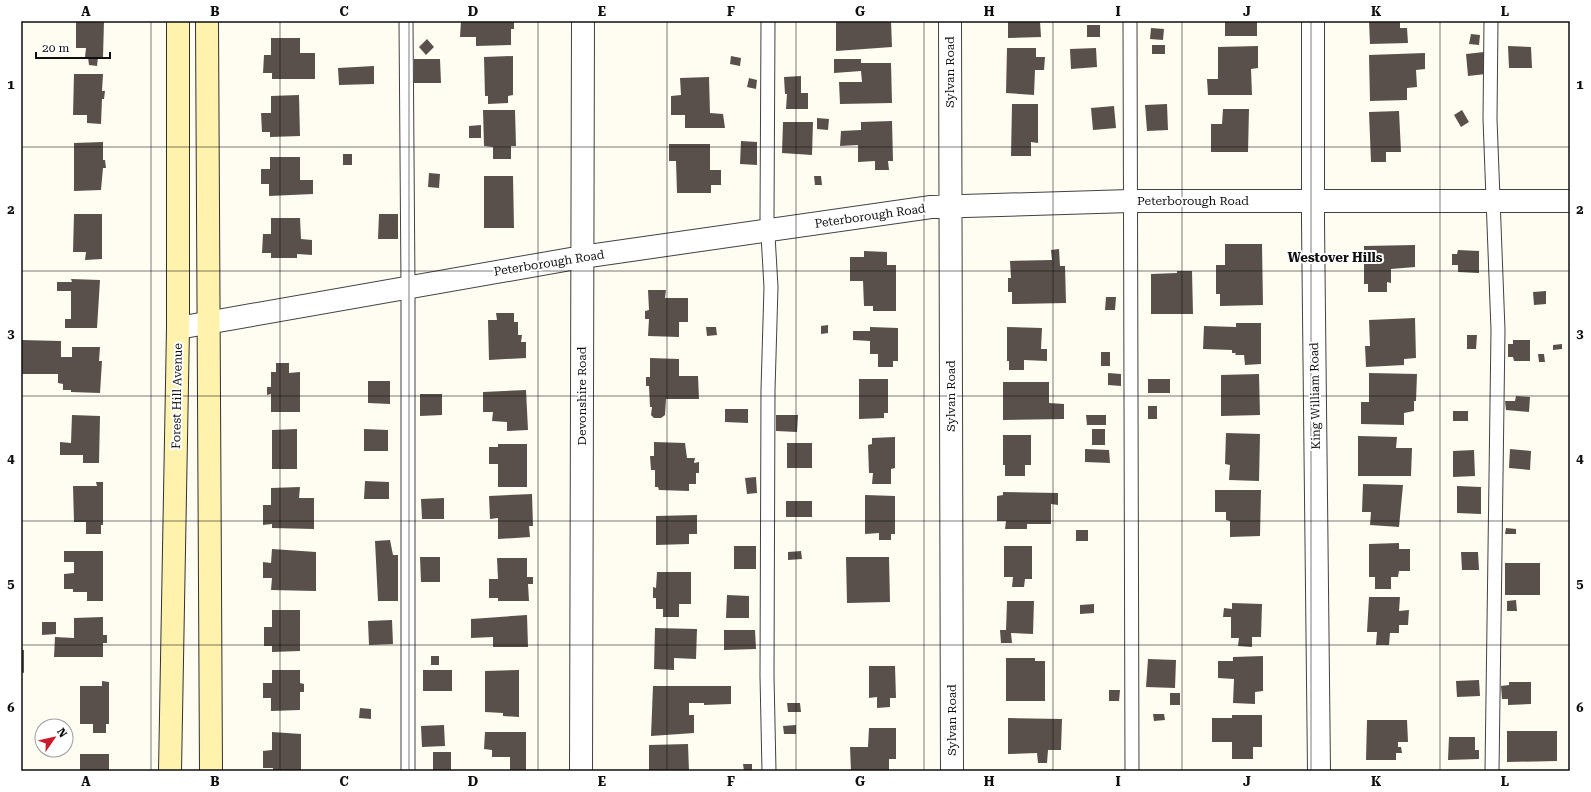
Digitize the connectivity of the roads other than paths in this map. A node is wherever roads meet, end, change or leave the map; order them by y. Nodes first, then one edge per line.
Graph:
1 (178, 21) edge
2 (207, 21) edge
3 (406, 21) edge
4 (583, 21) edge
5 (768, 21) edge
6 (950, 21) edge
7 (1130, 21) edge
8 (1313, 21) edge
9 (1491, 21) edge
10 (1494, 200) junction
11 (1130, 201) junction
12 (1570, 201) edge
13 (1313, 202) junction
14 (950, 206) junction
15 (768, 230) junction
16 (582, 258) junction
17 (408, 287) junction
18 (208, 323) junction
19 (178, 328) junction
20 (170, 771) edge
21 (211, 771) edge
22 (408, 771) edge
23 (581, 771) edge
24 (768, 771) edge
25 (952, 771) edge
26 (1132, 771) edge
27 (1319, 771) edge
28 (1492, 771) edge

1 - 19 main road, Forest Hill Avenue
2 - 18 main road
3 - 17 lane
4 - 16 street, Devonshire Road
5 - 15 lane
6 - 14 street, Sylvan Road
7 - 11 lane
8 - 13 street, King William Road
9 - 10 lane
10 - 12 street, Peterborough Road
10 - 13 street, Peterborough Road
10 - 28 lane
11 - 13 street, Peterborough Road
11 - 14 street, Peterborough Road
11 - 26 lane
13 - 27 street, King William Road
14 - 15 street, Peterborough Road
14 - 25 street, Sylvan Road
15 - 16 street, Peterborough Road
15 - 24 lane
16 - 17 street, Peterborough Road
16 - 23 street, Devonshire Road
17 - 18 street, Peterborough Road
17 - 22 lane
18 - 19 street, Peterborough Road
18 - 21 main road
19 - 20 main road, Forest Hill Avenue

